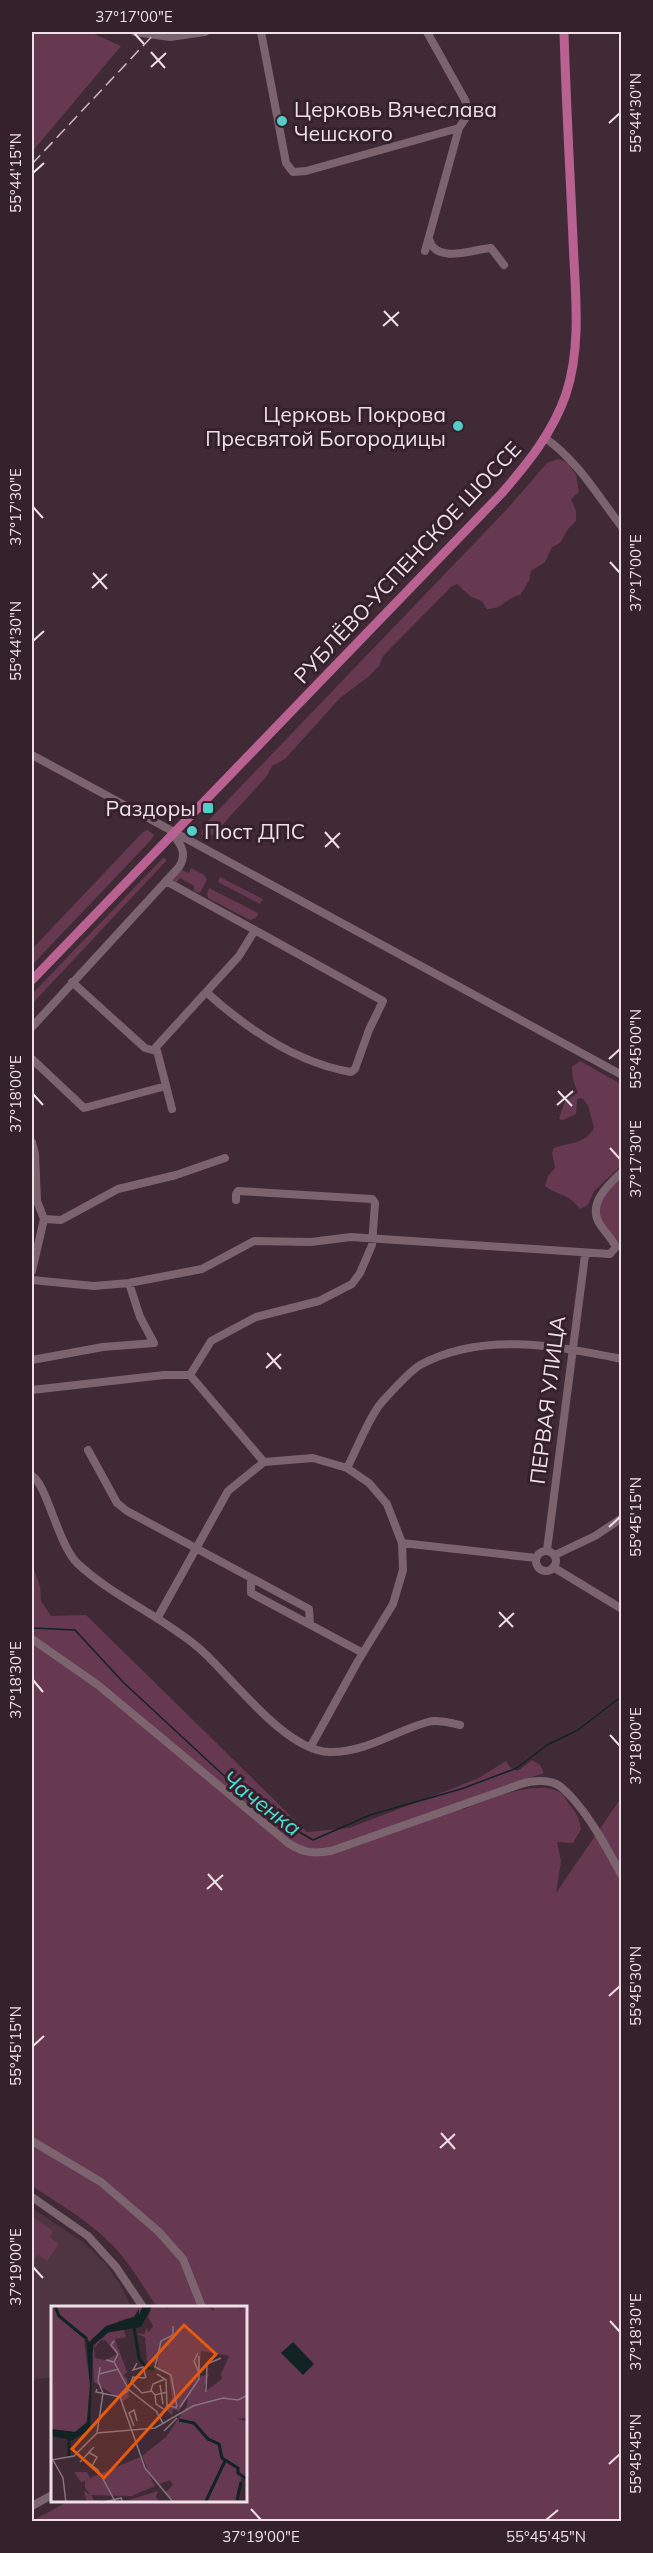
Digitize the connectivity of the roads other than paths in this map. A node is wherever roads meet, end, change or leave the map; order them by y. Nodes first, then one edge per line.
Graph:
1 (135, 32) edge
2 (205, 32) edge
3 (261, 32) edge
4 (427, 32) edge
5 (564, 32) edge
6 (459, 128) junction
7 (429, 237) junction
8 (425, 251) dead end
9 (504, 265) dead end
10 (545, 438) junction
11 (621, 527) edge
12 (32, 755) edge
13 (172, 833) junction
14 (166, 881) junction
15 (255, 930) junction
16 (32, 980) edge
17 (72, 982) junction
18 (206, 992) junction
19 (32, 1027) edge
20 (156, 1051) junction
21 (32, 1059) edge
22 (621, 1075) edge
23 (166, 1086) junction
24 (172, 1109) dead end
25 (32, 1147) edge
26 (225, 1158) dead end
27 (621, 1172) edge
28 (236, 1200) dead end
29 (44, 1219) junction
30 (374, 1238) junction
31 (616, 1246) junction
32 (585, 1254) junction
33 (621, 1254) edge
34 (32, 1271) edge
35 (32, 1280) edge
36 (129, 1283) junction
37 (571, 1349) junction
38 (621, 1359) edge
39 (32, 1360) edge
40 (190, 1375) junction
41 (32, 1390) edge
42 (88, 1450) dead end
43 (264, 1462) junction
44 (347, 1468) junction
45 (32, 1476) edge
46 (621, 1518) edge
47 (402, 1543) junction
48 (195, 1549) junction
49 (547, 1550) junction
50 (555, 1555) junction
51 (536, 1558) junction
52 (554, 1567) junction
53 (251, 1579) junction
54 (621, 1609) edge
55 (158, 1617) junction
56 (310, 1624) junction
57 (32, 1639) edge
58 (363, 1653) junction
59 (460, 1725) dead end
60 (312, 1746) junction
61 (621, 1876) edge
62 (32, 2141) edge
63 (32, 2197) edge
64 (142, 2306) edge
65 (202, 2306) edge
66 (51, 2496) edge
67 (32, 2506) edge

1 - 2 street
3 - 6 street
4 - 6 street
5 - 10 main road, РУБЛЁВО-УСПЕНСКОЕ ШОССЕ
6 - 7 street
7 - 8 street
7 - 9 street
10 - 11 street
10 - 13 main road, РУБЛЁВО-УСПЕНСКОЕ ШОССЕ
12 - 13 street
13 - 14 street
13 - 16 main road, РУБЛЁВО-УСПЕНСКОЕ ШОССЕ
13 - 22 street
14 - 15 street
14 - 17 street
15 - 18 street
15 - 18 street
17 - 19 street
17 - 20 street
18 - 20 street
20 - 23 street
21 - 23 street
23 - 24 street
25 - 29 street
26 - 29 street
27 - 31 street
28 - 30 street
29 - 34 street
30 - 32 street
30 - 36 street
30 - 40 street
31 - 32 street
31 - 33 street
32 - 37 street, ПЕРВАЯ УЛИЦА
35 - 36 street
36 - 39 street
37 - 38 street
37 - 44 street
37 - 49 street, ПЕРВАЯ УЛИЦА
40 - 41 street
40 - 43 street
42 - 48 street
43 - 44 street
43 - 48 street
44 - 47 street
45 - 55 street
46 - 50 street
47 - 51 street
47 - 58 street
48 - 53 street
48 - 55 street
49 - 50 street
49 - 51 street
50 - 52 street
51 - 52 street
52 - 54 street
53 - 56 street
53 - 56 street
55 - 60 street
56 - 58 street
57 - 61 street
58 - 60 street
59 - 60 street
62 - 65 street
63 - 64 street
66 - 67 street

